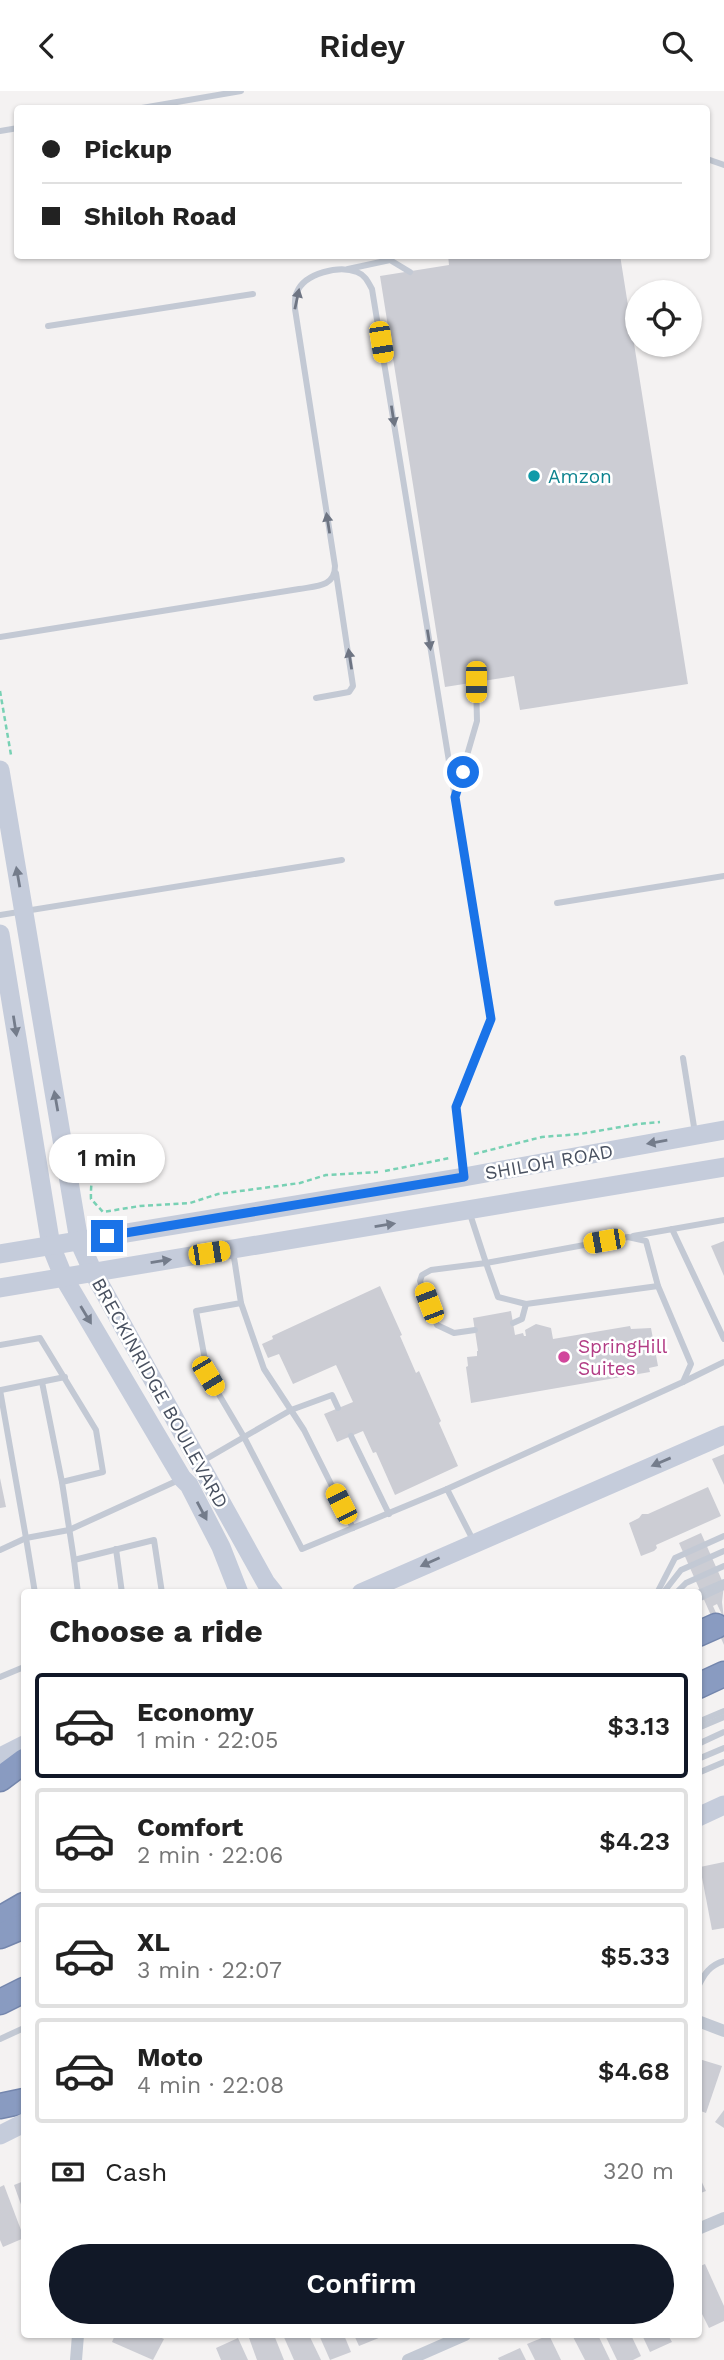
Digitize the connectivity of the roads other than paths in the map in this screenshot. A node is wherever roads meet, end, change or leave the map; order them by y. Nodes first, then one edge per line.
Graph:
1 (241, 91) edge
2 (159, 105) edge
3 (346, 269) junction
4 (410, 272) dead end
5 (253, 294) dead end
6 (48, 326) dead end
7 (335, 566) junction
8 (0, 637) edge
9 (476, 682) dead end
10 (316, 698) dead end
11 (6, 764) edge
12 (455, 797) junction
13 (342, 860) dead end
14 (724, 876) edge
15 (557, 903) dead end
16 (24, 911) junction
17 (0, 915) edge
18 (0, 934) edge
19 (683, 1058) dead end
20 (694, 1127) junction
21 (724, 1130) edge
22 (724, 1167) edge
23 (464, 1177) junction
24 (469, 1211) junction
25 (724, 1220) edge
26 (672, 1229) junction
27 (628, 1237) junction
28 (79, 1241) junction
29 (51, 1246) junction
30 (232, 1249) junction
31 (0, 1254) edge
32 (486, 1263) junction
33 (93, 1272) junction
34 (64, 1278) junction
35 (658, 1286) junction
36 (0, 1288) edge
37 (241, 1303) junction
38 (526, 1304) junction
39 (513, 1323) dead end
40 (475, 1330) dead end
41 (724, 1339) edge
42 (0, 1345) edge
43 (724, 1362) edge
44 (65, 1377) junction
45 (42, 1382) junction
46 (683, 1382) junction
47 (1, 1390) edge
48 (338, 1408) dead end
49 (291, 1410) junction
50 (724, 1435) edge
51 (351, 1436) dead end
52 (244, 1437) junction
53 (200, 1463) junction
54 (182, 1478) junction
55 (62, 1482) junction
56 (447, 1489) junction
57 (389, 1514) junction
58 (353, 1528) junction
59 (69, 1530) junction
60 (724, 1536) edge
61 (26, 1538) junction
62 (474, 1543) junction
63 (116, 1549) junction
64 (0, 1550) edge
65 (724, 1551) edge
66 (74, 1560) junction
67 (724, 1566) edge
68 (724, 1582) edge
69 (724, 1587) edge
70 (34, 1589) edge
71 (78, 1589) edge
72 (121, 1589) edge
73 (161, 1589) edge
74 (237, 1589) edge
75 (271, 1589) edge
76 (371, 1589) edge
77 (659, 1589) edge
78 (666, 1589) edge
79 (680, 1589) edge
80 (702, 1591) edge
81 (702, 1597) edge
82 (21, 1668) edge
83 (724, 1674) edge
84 (0, 1677) edge
85 (702, 1684) edge
86 (724, 1711) edge
87 (724, 1717) edge
88 (702, 1721) edge
89 (702, 1726) edge
90 (724, 1732) edge
91 (702, 1742) edge
92 (21, 1746) edge
93 (724, 1748) edge
94 (0, 1757) edge
95 (702, 1757) edge
96 (724, 1762) edge
97 (21, 1763) edge
98 (702, 1771) edge
99 (0, 1779) edge
100 (724, 1805) edge
101 (702, 1815) edge
102 (21, 1907) edge
103 (0, 1919) edge
104 (21, 1927) edge
105 (0, 1936) edge
106 (724, 1961) edge
107 (702, 1978) edge
108 (21, 1992) edge
109 (0, 2003) edge
110 (702, 2023) edge
111 (21, 2029) edge
112 (724, 2031) edge
113 (0, 2039) edge
114 (21, 2102) edge
115 (0, 2106) edge
116 (21, 2124) edge
117 (0, 2135) edge
118 (724, 2218) edge
119 (702, 2227) edge
120 (78, 2338) edge
121 (458, 2338) edge
122 (76, 2360) edge
123 (408, 2360) edge

1 - 2 lane
3 - 4 lane
7 -> 3 lane
3 -> 12 lane
5 - 6 lane
7 - 8 lane
10 -> 7 lane
9 - 12 lane
16 -> 11 main road, BRECKINRIDGE BOULEVARD
12 - 23 lane
13 - 16 lane
14 - 15 lane
16 - 17 lane
28 -> 16 main road, BRECKINRIDGE BOULEVARD
18 -> 29 main road, BRECKINRIDGE BOULEVARD
19 - 20 lane
20 - 21 main road, SHILOH ROAD
20 -> 23 main road, SHILOH ROAD
22 - 24 main road, SHILOH ROAD
23 - 24 main road
23 - 28 main road, SHILOH ROAD
30 -> 24 main road, SHILOH ROAD
24 - 32 lane
25 - 26 lane
26 - 27 lane
26 - 41 lane
27 - 32 lane
27 - 35 lane
28 - 29 main road, SHILOH ROAD
28 - 33 main road, BRECKINRIDGE BOULEVARD
29 - 31 main road, SHILOH ROAD
29 - 34 main road, BRECKINRIDGE BOULEVARD
33 -> 30 main road, SHILOH ROAD
30 - 37 lane
32 - 38 lane
32 - 40 lane
33 - 34 main road, SHILOH ROAD
33 - 53 main road, BRECKINRIDGE BOULEVARD
34 - 36 main road, SHILOH ROAD
34 -> 54 main road, BRECKINRIDGE BOULEVARD
35 - 38 lane
35 - 46 lane
37 - 49 lane
37 - 52 lane
38 - 39 lane
42 - 44 lane
43 - 46 lane
44 - 45 lane
44 - 55 lane
45 - 47 lane
45 - 55 lane
46 - 56 lane
47 - 61 lane
48 - 49 lane
49 - 52 lane
49 - 58 lane
50 -> 62 main road
51 - 57 lane
52 - 53 lane
52 - 58 lane
53 - 54 main road
53 - 75 main road, BRECKINRIDGE BOULEVARD
54 - 59 lane
54 -> 74 main road, BRECKINRIDGE BOULEVARD
55 - 59 lane
56 - 57 lane
56 - 62 lane
57 - 58 lane
59 - 61 lane
59 - 66 lane
60 - 77 lane
61 - 64 lane
61 - 70 lane
62 -> 76 main road
63 - 66 lane
63 - 72 lane
63 - 73 lane
65 - 78 lane
66 - 71 lane
67 - 79 lane
68 - 80 lane
69 - 81 lane
82 - 84 lane
83 - 85 highway
86 - 88 lane
87 - 89 lane
90 - 91 lane
92 - 94 main road
93 - 95 lane
96 - 98 lane
97 - 99 highway
100 - 101 main road
102 - 103 highway
104 - 105 highway
106 - 107 lane
108 - 109 highway
110 - 112 street
111 - 113 lane
114 - 115 highway
116 - 117 main road
118 - 119 street
120 - 122 street
121 - 123 street

